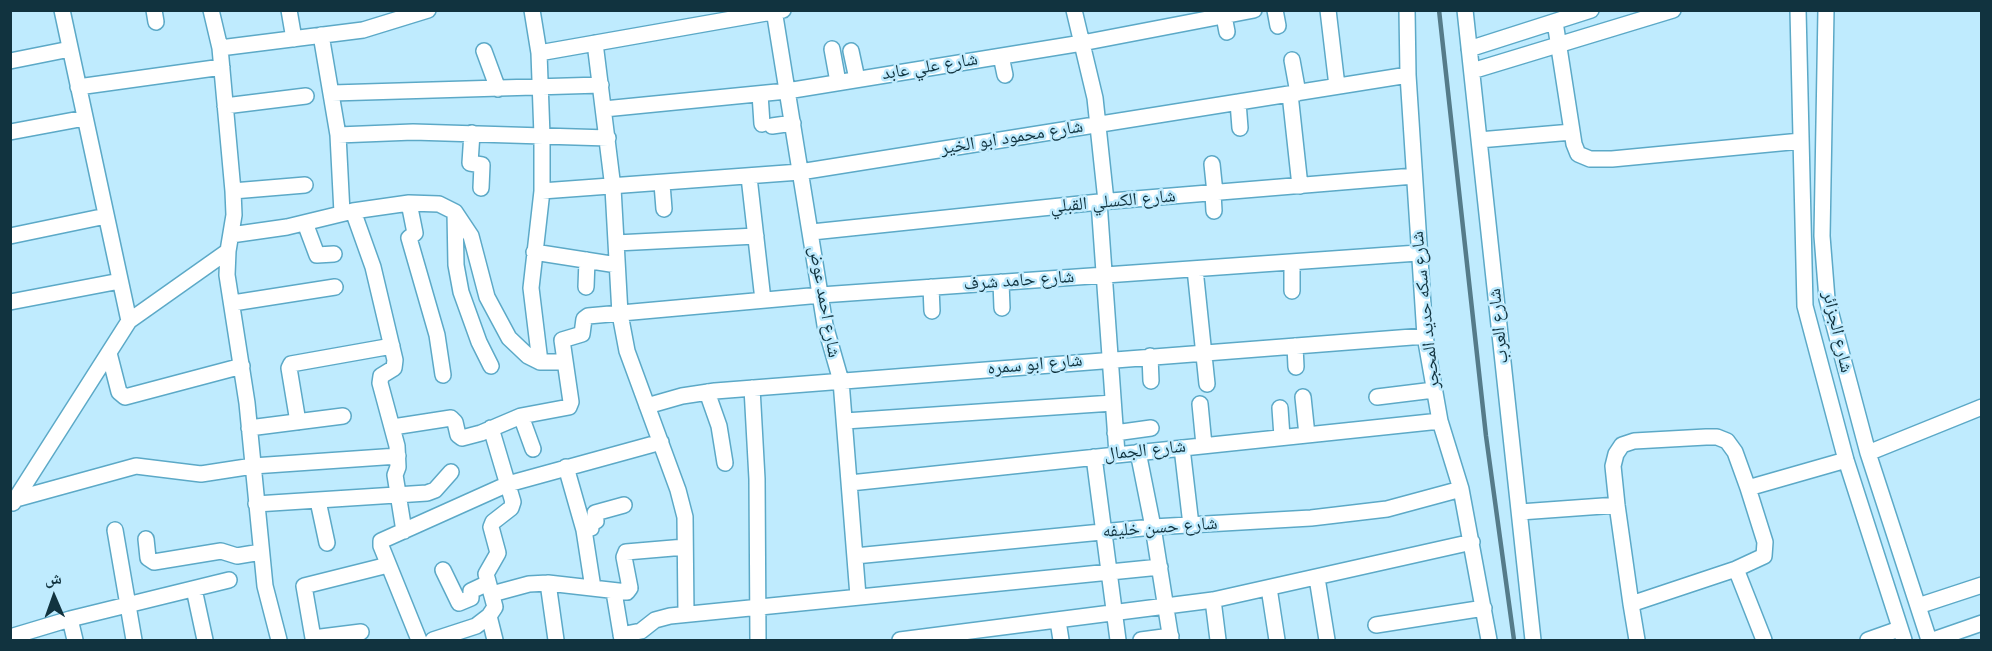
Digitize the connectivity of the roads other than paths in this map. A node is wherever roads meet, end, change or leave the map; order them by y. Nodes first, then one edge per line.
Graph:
1 (62, 10) edge
2 (211, 10) edge
3 (289, 10) edge
4 (428, 10) edge
5 (532, 10) edge
6 (1074, 10) edge
7 (1254, 10) edge
8 (1328, 10) edge
9 (1407, 10) edge
10 (1465, 10) edge
11 (1591, 10) edge
12 (1673, 10) edge
13 (1798, 10) edge
14 (1826, 10) edge
15 (777, 11) edge
16 (1216, 15) edge
17 (1555, 22) junction
18 (1227, 32) dead end
19 (321, 35) junction
20 (294, 39) junction
21 (595, 43) junction
22 (1082, 43) junction
23 (1559, 46) junction
24 (220, 48) junction
25 (832, 49) dead end
26 (1469, 49) junction
27 (70, 50) junction
28 (484, 51) dead end
29 (851, 51) dead end
30 (539, 53) junction
31 (1001, 56) junction
32 (1292, 60) dead end
33 (10, 61) edge
34 (222, 67) junction
35 (1472, 71) junction
36 (1005, 75) dead end
37 (1408, 75) junction
38 (857, 80) junction
39 (838, 82) junction
40 (601, 85) junction
41 (1337, 86) junction
42 (78, 87) junction
43 (540, 87) junction
44 (498, 89) junction
45 (787, 91) junction
46 (332, 93) junction
47 (1294, 93) junction
48 (760, 94) junction
49 (306, 96) dead end
50 (1238, 102) junction
51 (225, 106) junction
52 (604, 109) junction
53 (85, 118) junction
54 (793, 123) junction
55 (1099, 125) junction
56 (1240, 128) dead end
57 (10, 132) edge
58 (1572, 132) junction
59 (472, 133) junction
60 (338, 135) junction
61 (542, 136) junction
62 (608, 138) junction
63 (1479, 140) junction
64 (1800, 141) junction
65 (1212, 164) dead end
66 (800, 172) junction
67 (1414, 176) junction
68 (749, 177) junction
69 (662, 184) junction
70 (305, 185) dead end
71 (1300, 186) junction
72 (481, 188) dead end
73 (613, 188) junction
74 (233, 191) junction
75 (542, 191) junction
76 (1214, 193) junction
77 (1102, 202) junction
78 (409, 203) junction
79 (664, 209) dead end
80 (1214, 211) dead end
81 (348, 212) junction
82 (455, 212) junction
83 (106, 216) junction
84 (305, 223) junction
85 (812, 232) junction
86 (231, 235) junction
87 (10, 236) edge
88 (756, 236) junction
89 (616, 243) junction
90 (228, 252) junction
91 (534, 252) junction
92 (1419, 253) junction
93 (334, 254) dead end
94 (587, 260) junction
95 (1293, 262) junction
96 (617, 265) junction
97 (1195, 269) junction
98 (1104, 275) junction
99 (120, 281) junction
100 (1001, 282) junction
101 (335, 287) dead end
102 (586, 287) dead end
103 (931, 287) junction
104 (1292, 291) dead end
105 (821, 295) junction
106 (763, 300) junction
107 (10, 302) edge
108 (233, 303) junction
109 (1002, 308) dead end
110 (932, 311) dead end
111 (620, 315) junction
112 (129, 321) junction
113 (1425, 336) junction
114 (393, 346) junction
115 (1295, 346) junction
116 (1204, 352) junction
117 (109, 353) junction
118 (1150, 356) junction
119 (1110, 359) junction
120 (540, 362) junction
121 (564, 362) junction
122 (242, 366) junction
123 (491, 366) dead end
124 (1296, 367) dead end
125 (443, 375) dead end
126 (842, 381) junction
127 (1151, 381) dead end
128 (1207, 384) dead end
129 (752, 388) junction
130 (1434, 390) junction
131 (707, 392) junction
132 (1303, 397) dead end
133 (1377, 397) dead end
134 (1113, 403) junction
135 (1200, 404) dead end
136 (647, 406) junction
137 (1982, 407) edge
138 (1280, 408) dead end
139 (343, 416) dead end
140 (521, 416) junction
141 (845, 421) junction
142 (1440, 421) junction
143 (298, 422) junction
144 (393, 427) junction
145 (249, 428) junction
146 (491, 428) junction
147 (1151, 428) dead end
148 (1115, 433) junction
149 (1307, 435) junction
150 (1282, 437) junction
151 (661, 441) junction
152 (1204, 445) junction
153 (1182, 448) junction
154 (533, 449) dead end
155 (1138, 452) junction
156 (1868, 453) junction
157 (1117, 454) junction
158 (398, 456) junction
159 (1094, 457) junction
160 (1846, 460) junction
161 (725, 463) dead end
162 (253, 466) junction
163 (566, 467) junction
164 (451, 472) dead end
165 (850, 483) junction
166 (508, 484) junction
167 (1748, 488) junction
168 (1461, 489) junction
169 (398, 496) junction
170 (318, 501) junction
171 (13, 503) edge
172 (256, 504) junction
173 (1617, 505) junction
174 (624, 506) dead end
175 (1520, 512) junction
176 (1191, 525) junction
177 (1153, 527) junction
178 (116, 530) dead end
179 (584, 530) junction
180 (404, 531) junction
181 (1104, 532) junction
182 (146, 539) dead end
183 (1472, 542) junction
184 (327, 543) dead end
185 (685, 547) junction
186 (261, 552) junction
187 (855, 556) junction
188 (388, 565) junction
189 (1160, 567) junction
190 (1737, 568) junction
191 (443, 570) dead end
192 (1110, 572) junction
193 (1317, 578) junction
194 (229, 580) dead end
195 (548, 583) junction
196 (1982, 585) edge
197 (593, 588) junction
198 (1269, 588) junction
199 (194, 589) junction
200 (490, 589) junction
201 (622, 591) junction
202 (858, 596) junction
203 (1213, 600) junction
204 (1631, 604) junction
205 (128, 606) junction
206 (1918, 606) junction
207 (758, 608) junction
208 (1167, 608) junction
209 (1484, 608) junction
210 (686, 614) junction
211 (1115, 615) junction
212 (489, 616) junction
213 (70, 619) junction
214 (1058, 621) junction
215 (1982, 623) edge
216 (1376, 625) dead end
217 (361, 632) dead end
218 (1010, 634) edge
219 (1902, 635) edge
220 (10, 637) edge
221 (968, 637) edge
222 (621, 638) edge
223 (939, 638) edge
224 (1171, 638) edge
225 (75, 640) edge
226 (134, 640) edge
227 (205, 640) edge
228 (279, 640) edge
229 (419, 640) edge
230 (433, 640) edge
231 (495, 640) edge
232 (556, 640) edge
233 (758, 640) edge
234 (906, 640) edge
235 (1061, 640) edge
236 (1118, 640) edge
237 (1141, 640) edge
238 (1218, 640) edge
239 (1277, 640) edge
240 (1327, 640) edge
241 (1489, 640) edge
242 (1533, 640) edge
243 (1637, 640) edge
244 (1764, 640) edge
245 (1869, 640) edge
246 (1931, 640) edge

1 - 27 street
2 - 24 street
3 - 20 street
4 - 19 street
5 - 30 street
6 - 22 street
7 - 16 street, شارع علي عابد
8 - 41 street
9 - 37 street, شارع سكه حديد المحجر
10 - 26 street, شارع العرب
11 - 17 street
12 - 23 street
13 - 64 street, شارع الجزائر
14 - 156 street, شارع الجزائر
15 - 21 street
15 - 45 street, شارع احمد عوض
16 - 18 street
16 - 22 street, شارع علي عابد
17 - 23 street
17 - 26 street
19 - 20 street
19 - 46 street
20 - 24 street
21 - 30 street
21 - 40 street
22 - 31 street, شارع علي عابد
22 - 55 street
23 - 35 street
23 - 58 street
24 - 34 street
25 - 39 street
26 - 35 street, شارع العرب
27 - 33 street
27 - 42 street
28 - 44 street
29 - 38 street
30 - 43 street
31 - 36 street
31 - 38 street, شارع علي عابد
32 - 47 street
34 - 42 street
34 - 51 street
35 - 63 street, شارع العرب
37 - 41 street, شارع محمود ابو الخير
37 - 67 street, شارع سكه حديد المحجر
38 - 39 street, شارع علي عابد
39 - 45 street, شارع علي عابد
40 - 43 street
40 - 52 street
41 - 47 street, شارع محمود ابو الخير
42 - 53 street
43 - 44 street
43 - 61 street
44 - 46 street
45 - 48 street, شارع علي عابد
45 - 54 street, شارع احمد عوض
46 - 60 street
47 - 50 street, شارع محمود ابو الخير
47 - 71 street
48 - 52 street, شارع علي عابد
48 - 54 street
49 - 51 street
50 - 55 street, شارع محمود ابو الخير
50 - 56 street
51 - 74 street
52 - 62 street
53 - 57 street
53 - 83 street
54 - 66 street, شارع احمد عوض
55 - 66 street, شارع محمود ابو الخير
55 - 77 street
58 - 63 street
58 - 64 street
59 - 60 street
59 - 61 street
59 - 72 street
60 - 81 street
61 - 62 street
61 - 75 street
62 - 73 street
63 - 175 street, شارع العرب
64 - 160 street, شارع الجزائر
65 - 76 street
66 - 68 street, شارع محمود ابو الخير
66 - 85 street, شارع احمد عوض
67 - 71 street, شارع الكسلي القبلي
67 - 92 street, شارع سكه حديد المحجر
68 - 69 street, شارع محمود ابو الخير
68 - 88 street
69 - 73 street, شارع محمود ابو الخير
69 - 79 street
70 - 74 street
71 - 76 street, شارع الكسلي القبلي
73 - 75 street, شارع محمود ابو الخير
73 - 89 street
74 - 86 street
75 - 91 street
76 - 77 street, شارع الكسلي القبلي
76 - 80 street
77 - 85 street, شارع الكسلي القبلي
77 - 98 street
78 - 81 street
78 - 82 street
78 - 125 street
81 - 84 street
81 - 114 street
82 - 120 street
82 - 123 street
83 - 87 street
83 - 99 street
84 - 86 street
84 - 93 street
85 - 105 street, شارع احمد عوض
86 - 90 street
88 - 89 street
88 - 106 street
89 - 96 street
90 - 108 street
90 - 112 street
91 - 94 street
91 - 120 street
92 - 95 street, شارع حامد شرف
92 - 113 street, شارع سكه حديد المحجر
94 - 96 street
94 - 102 street
95 - 97 street, شارع حامد شرف
95 - 104 street
96 - 111 street
97 - 98 street, شارع حامد شرف
97 - 116 street
98 - 100 street, شارع حامد شرف
98 - 119 street
99 - 107 street
99 - 112 street
100 - 103 street, شارع حامد شرف
100 - 109 street
101 - 108 street
103 - 105 street, شارع حامد شرف
103 - 110 street
105 - 106 street, شارع حامد شرف
105 - 126 street, شارع احمد عوض
106 - 111 street, شارع حامد شرف
108 - 122 street
111 - 121 street, شارع حامد شرف
111 - 136 street
112 - 117 street
113 - 115 street, شارع ابو سمره
113 - 130 street, شارع سكه حديد المحجر
114 - 143 street
114 - 144 street
115 - 116 street, شارع ابو سمره
115 - 124 street
116 - 118 street, شارع ابو سمره
116 - 128 street
117 - 122 street
117 - 171 street
118 - 119 street, شارع ابو سمره
118 - 127 street
119 - 126 street, شارع ابو سمره
119 - 134 street
120 - 121 street
121 - 140 street
122 - 145 street
126 - 129 street, شارع ابو سمره
126 - 141 street, شارع احمد عوض
129 - 131 street, شارع ابو سمره
129 - 207 street
130 - 133 street
130 - 142 street, شارع سكه حديد المحجر
131 - 136 street, شارع ابو سمره
131 - 161 street
132 - 149 street
134 - 141 street
134 - 148 street
135 - 152 street
136 - 151 street
137 - 156 street
138 - 150 street
139 - 143 street
140 - 146 street
140 - 154 street
141 - 165 street, شارع احمد عوض
142 - 149 street, شارع الجمال
142 - 168 street, شارع سكه حديد المحجر
143 - 145 street
144 - 146 street
144 - 158 street
145 - 162 street
146 - 166 street
147 - 148 street
148 - 157 street
149 - 150 street, شارع الجمال
150 - 152 street, شارع الجمال
151 - 163 street
151 - 185 street
152 - 153 street, شارع الجمال
153 - 155 street, شارع الجمال
153 - 176 street
155 - 157 street, شارع الجمال
155 - 177 street
156 - 206 street, شارع الجزائر
157 - 159 street, شارع الجمال
158 - 162 street
158 - 169 street
159 - 165 street, شارع الجمال
159 - 181 street
160 - 167 street
160 - 219 street, شارع الجزائر
162 - 171 street
162 - 172 street
163 - 166 street
163 - 179 street
164 - 169 street
165 - 187 street, شارع احمد عوض
166 - 180 street
166 - 200 street
167 - 173 street
167 - 190 street
168 - 176 street, شارع حسن خليفه
168 - 183 street, شارع سكه حديد المحجر
169 - 170 street
169 - 180 street
170 - 172 street
170 - 184 street
172 - 186 street
173 - 175 street
173 - 204 street
174 - 179 street
175 - 242 street, شارع العرب
176 - 177 street, شارع حسن خليفه
177 - 181 street, شارع حسن خليفه
177 - 189 street
178 - 205 street
179 - 197 street
180 - 188 street
181 - 187 street, شارع حسن خليفه
181 - 192 street
182 - 186 street
183 - 193 street
183 - 209 street, شارع سكه حديد المحجر
185 - 201 street
185 - 210 street
186 - 228 street
187 - 202 street, شارع احمد عوض
188 - 217 street
188 - 229 street
189 - 192 street
189 - 208 street
190 - 204 street
190 - 244 street
191 - 200 street
192 - 202 street
192 - 211 street
193 - 198 street
193 - 240 street
194 - 199 street
195 - 197 street
195 - 200 street
195 - 232 street
196 - 206 street
197 - 201 street
198 - 203 street
198 - 239 street
199 - 205 street
199 - 227 street
200 - 212 street
201 - 222 street
202 - 207 street
203 - 208 street
203 - 238 street
204 - 243 street
205 - 213 street
205 - 226 street
206 - 246 street, شارع الجزائر
207 - 210 street
207 - 233 street
208 - 211 street
208 - 224 street
209 - 216 street
209 - 241 street, شارع سكه حديد المحجر
210 - 222 street
211 - 214 street
211 - 236 street
212 - 230 street
212 - 231 street
213 - 220 street
213 - 225 street
214 - 218 street
214 - 235 street
215 - 246 street
218 - 221 street
219 - 245 street
221 - 223 street
223 - 234 street
224 - 237 street

